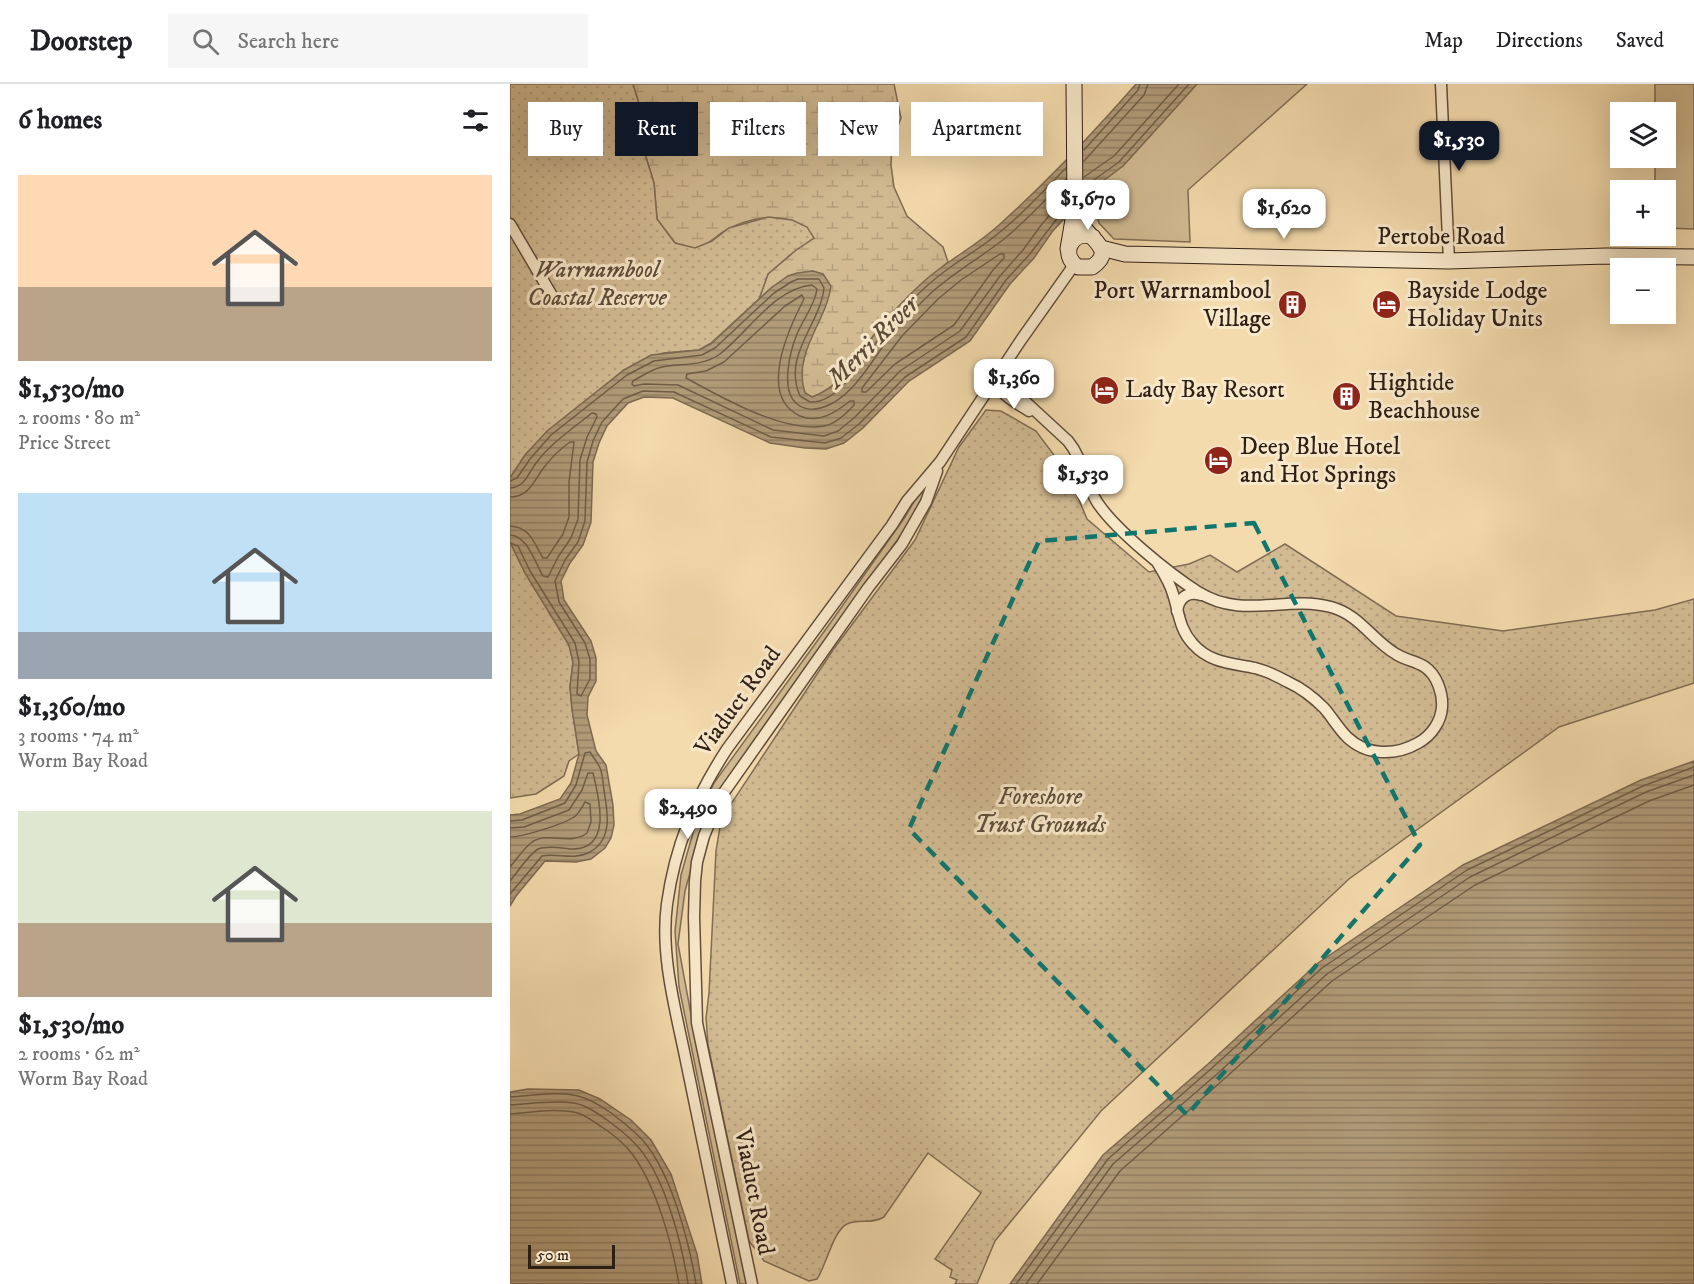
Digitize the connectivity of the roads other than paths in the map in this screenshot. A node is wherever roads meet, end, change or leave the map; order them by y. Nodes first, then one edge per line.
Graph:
1 (1074, 84) edge
2 (1441, 84) edge
3 (1075, 208) junction
4 (510, 224) edge
5 (1068, 249) junction
6 (1098, 249) junction
7 (1694, 257) edge
8 (1449, 261) junction
9 (1074, 265) junction
10 (554, 299) dead end
11 (994, 380) junction
12 (940, 462) junction
13 (1157, 562) junction
14 (1204, 596) junction
15 (1177, 611) junction
16 (732, 1284) edge
17 (752, 1284) edge

1 - 3 street
2 - 8 street
3 - 5 street
3 - 6 street
4 - 10 street
5 - 6 street
5 - 9 street
6 - 8 street, Pertobe Road
6 - 9 street
7 - 8 street, Pertobe Road
9 - 11 street, Viaduct Road
11 - 12 street, Viaduct Road
11 - 13 street
12 - 16 street, Viaduct Road
12 - 17 street, Viaduct Road
13 - 14 street
13 - 15 street
14 - 15 street
14 - 15 street

